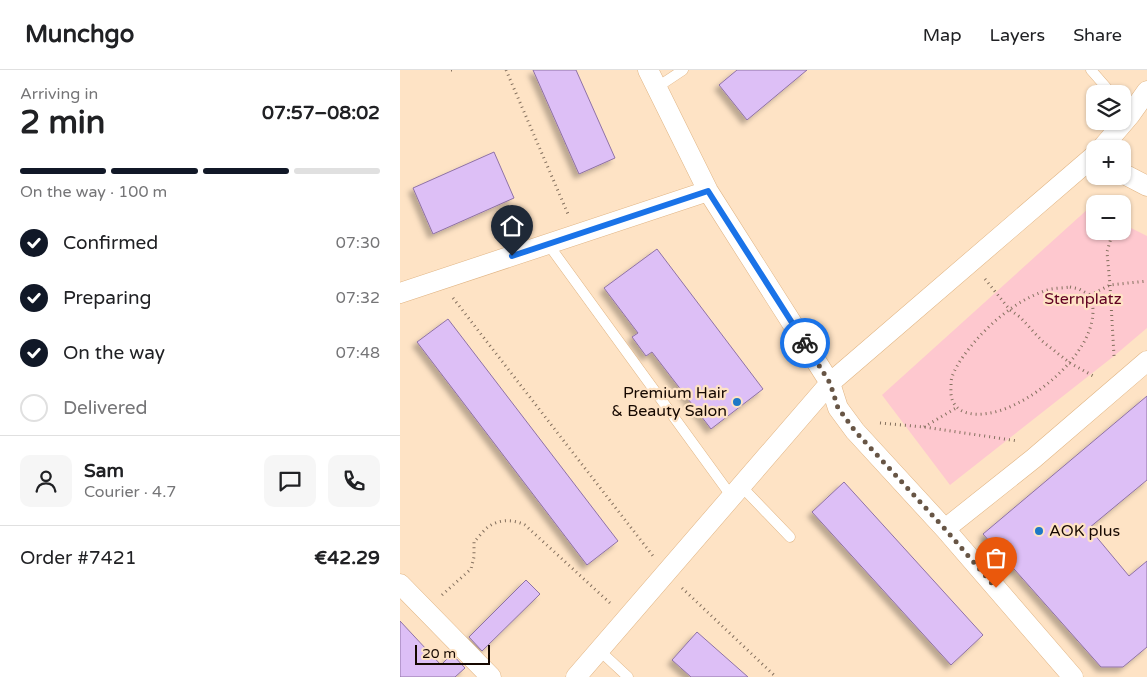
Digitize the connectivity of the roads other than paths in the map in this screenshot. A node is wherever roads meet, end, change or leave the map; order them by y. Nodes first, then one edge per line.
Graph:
1 (683, 70) edge
2 (1092, 70) edge
3 (652, 79) edge
4 (1104, 85) edge
5 (1147, 91) edge
6 (1131, 105) edge
7 (1086, 164) edge
8 (1131, 178) edge
9 (1147, 186) edge
10 (708, 191) junction
11 (548, 244) junction
12 (400, 293) edge
13 (1147, 361) edge
14 (830, 383) junction
15 (737, 492) junction
16 (945, 529) junction
17 (790, 537) dead end
18 (400, 584) edge
19 (599, 650) junction
20 (490, 677) edge
21 (576, 677) edge
22 (628, 677) edge
23 (1073, 677) edge

1 - 3 lane
2 - 4 lane
3 - 10 street
5 - 6 street
7 - 14 street
8 - 9 street
10 - 11 street
10 - 14 street
11 - 12 street
11 - 15 lane
13 - 16 street
14 - 15 street
14 - 16 street
15 - 17 lane
15 - 19 street
16 - 23 street
18 - 20 street
19 - 21 street
19 - 22 lane

